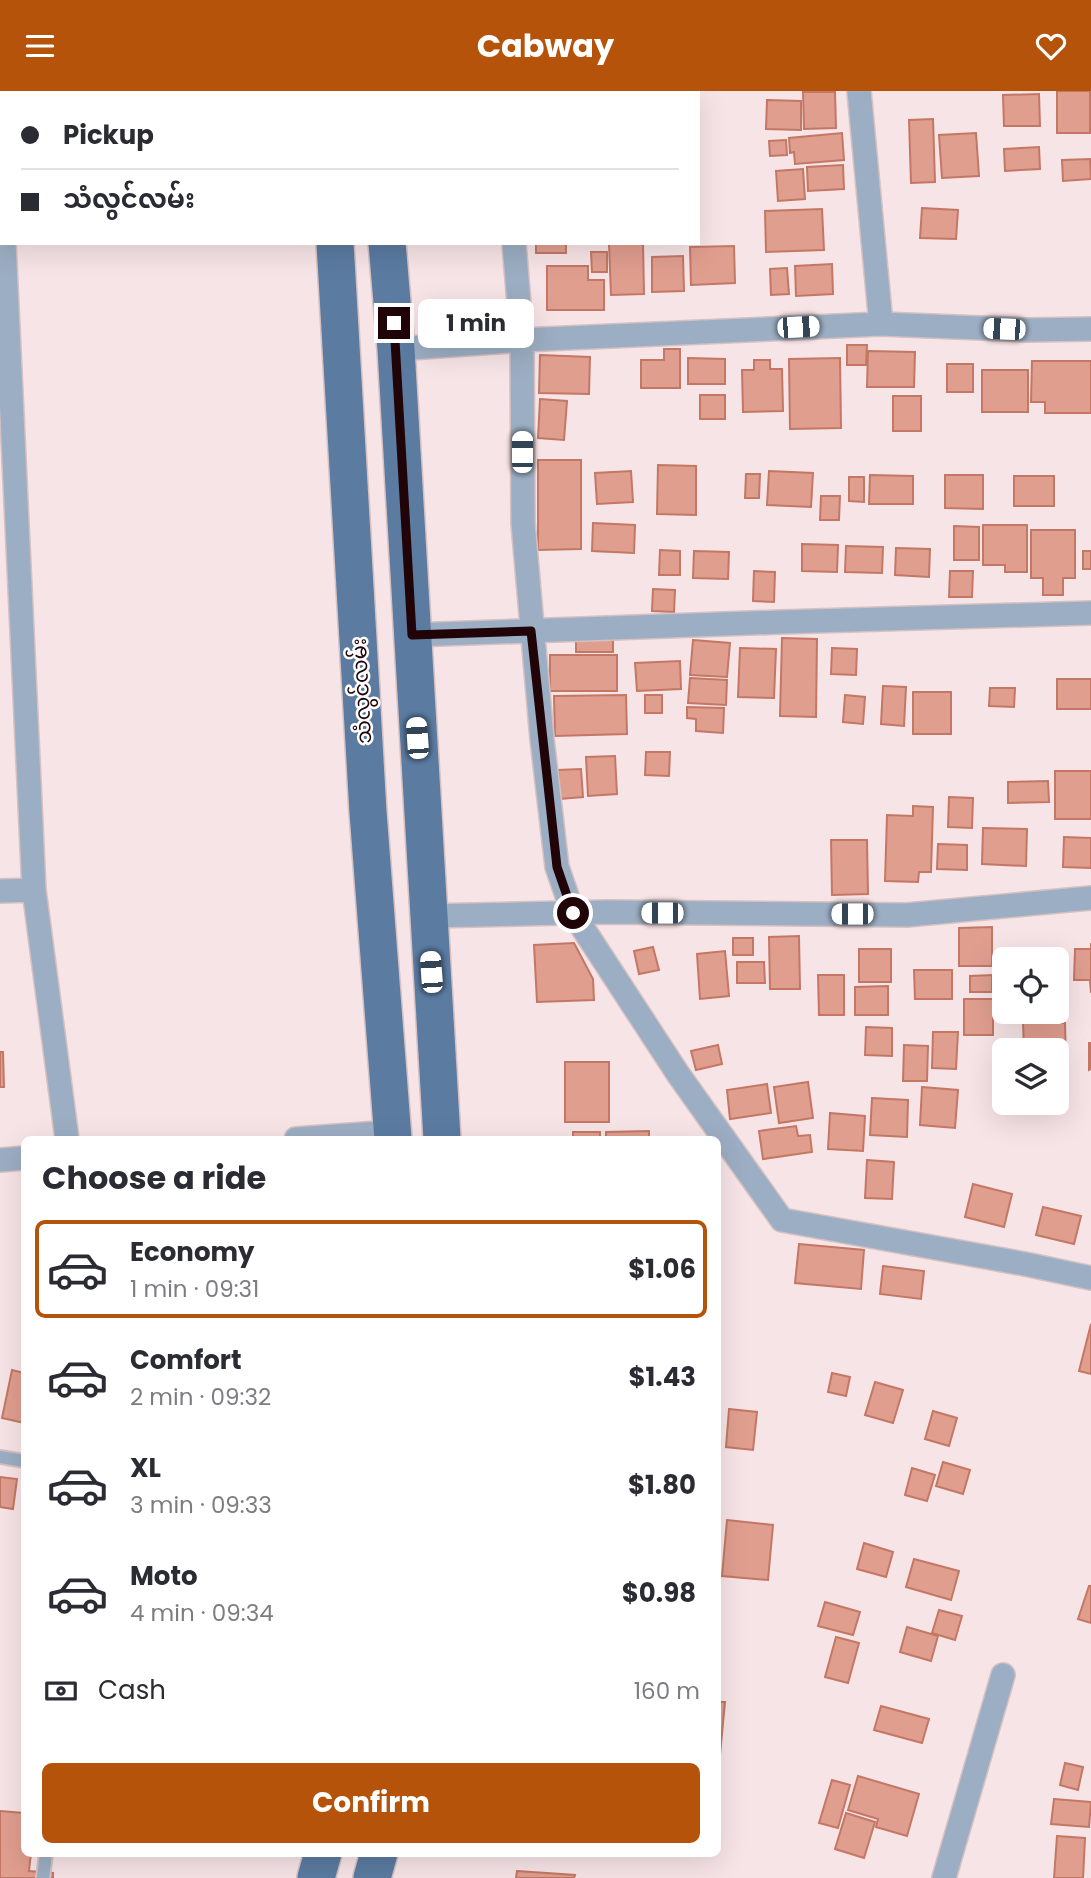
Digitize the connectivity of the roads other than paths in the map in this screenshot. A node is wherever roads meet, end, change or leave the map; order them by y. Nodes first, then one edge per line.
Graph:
1 (859, 91) edge
2 (4, 245) edge
3 (335, 245) edge
4 (387, 245) edge
5 (514, 245) edge
6 (881, 324) junction
7 (1091, 329) edge
8 (522, 340) junction
9 (396, 349) junction
10 (6, 410) edge
11 (1091, 614) edge
12 (531, 631) junction
13 (412, 635) junction
14 (34, 890) junction
15 (0, 891) edge
16 (1091, 898) edge
17 (573, 913) junction
18 (428, 916) junction
19 (67, 1136) edge
20 (393, 1136) edge
21 (442, 1136) edge
22 (21, 1158) edge
23 (0, 1160) edge
24 (1091, 1278) edge
25 (0, 1457) edge
26 (21, 1460) edge
27 (1003, 1675) dead end
28 (46, 1857) edge
29 (322, 1857) edge
30 (378, 1857) edge
31 (43, 1878) edge
32 (316, 1878) edge
33 (372, 1878) edge
34 (944, 1878) edge

1 - 6 street
2 - 10 street
3 - 20 main road, သံလွင်လမ်း
4 - 9 main road
5 - 8 street
6 - 7 street
6 - 8 street
8 - 9 street
8 - 12 street
9 - 13 main road
10 - 14 street
11 - 12 street
12 - 13 street
12 - 17 street
13 - 18 main road
14 - 15 street
14 - 19 street
16 - 17 street
17 - 18 street
17 - 24 street
18 - 21 main road
22 - 23 street
25 - 26 lane
27 - 34 street
28 - 31 lane
29 - 32 main road
30 - 33 main road

